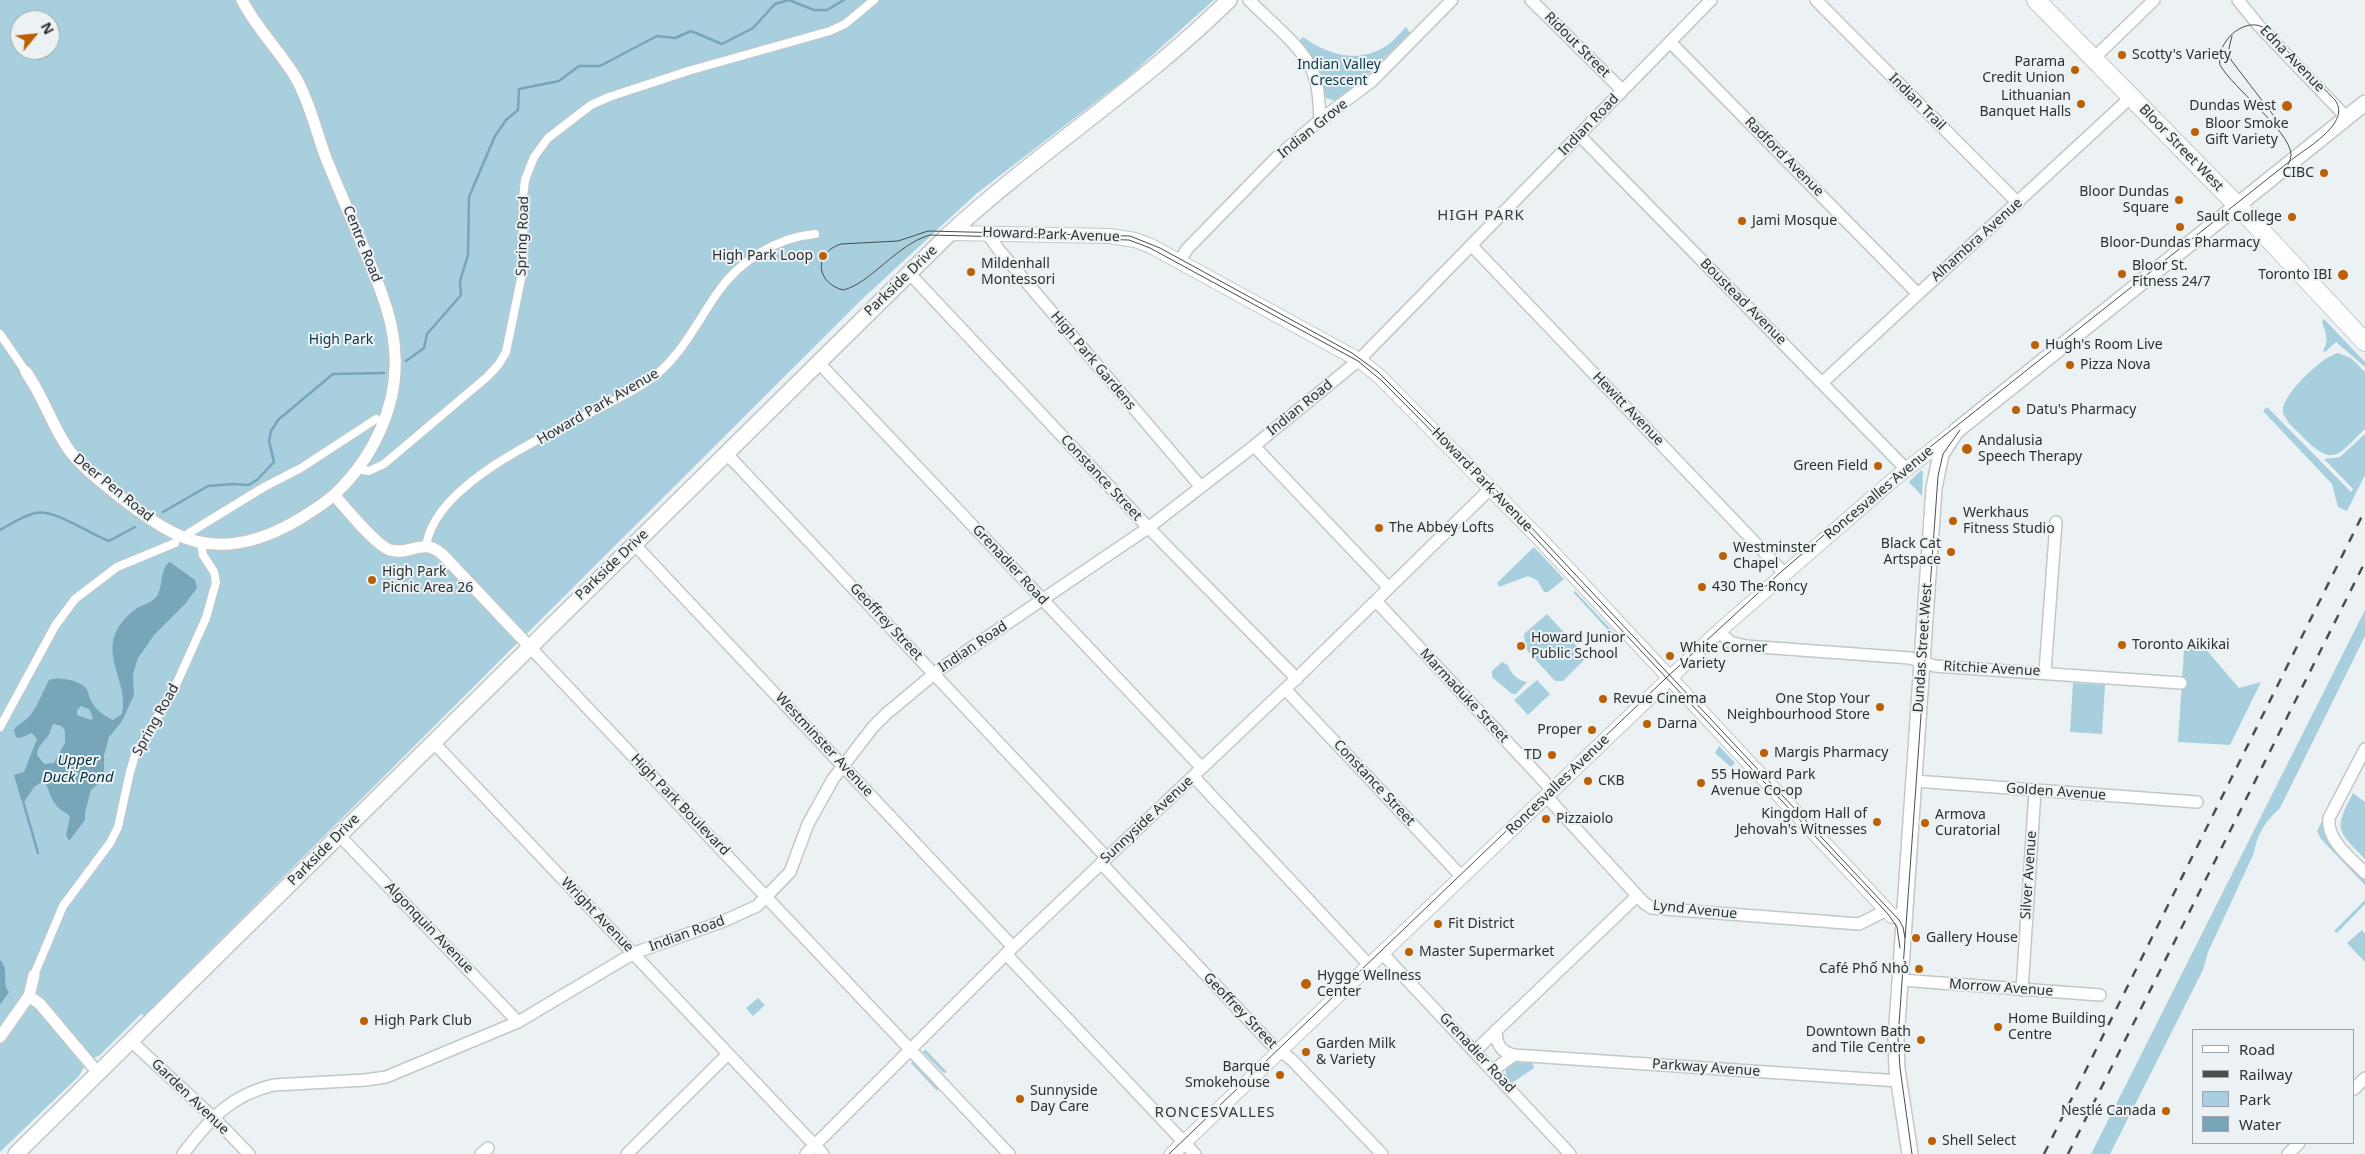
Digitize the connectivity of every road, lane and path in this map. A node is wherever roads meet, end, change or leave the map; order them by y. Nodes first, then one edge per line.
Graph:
1 (242, 0) edge
2 (874, 0) edge
3 (1229, 0) edge
4 (1249, 0) edge
5 (1452, 0) edge
6 (1531, 0) edge
7 (1711, 0) edge
8 (1816, 0) edge
9 (2036, 0) edge
10 (2154, 0) edge
11 (2238, 0) edge
12 (1670, 42) junction
13 (2093, 59) junction
14 (1622, 90) junction
15 (2131, 97) junction
16 (2365, 103) edge
17 (2346, 118) junction
18 (1320, 120) junction
19 (1579, 135) junction
20 (2018, 203) junction
21 (2238, 206) junction
22 (951, 233) junction
23 (987, 233) junction
24 (815, 234) dead end
25 (1472, 246) junction
26 (1179, 262) junction
27 (909, 273) junction
28 (1918, 294) junction
29 (0, 334) edge
30 (2365, 342) edge
31 (1359, 360) junction
32 (818, 362) junction
33 (26, 372) joint
34 (1823, 382) junction
35 (376, 419) dead end
36 (1956, 431) junction
37 (1254, 446) junction
38 (726, 453) junction
39 (1906, 469) junction
40 (357, 470) junction
41 (1201, 487) junction
42 (1491, 488) junction
43 (334, 495) junction
44 (2056, 522) dead end
45 (1148, 528) junction
46 (189, 533) dead end
47 (175, 543) dead end
48 (634, 544) junction
49 (201, 545) junction
50 (426, 546) junction
51 (1784, 573) junction
52 (1389, 588) junction
53 (1043, 600) junction
54 (1376, 602) junction
55 (1719, 631) junction
56 (530, 646) junction
57 (1922, 661) junction
58 (2045, 672) junction
59 (934, 674) junction
60 (1670, 678) junction
61 (1297, 679) junction
62 (2181, 683) dead end
63 (1285, 690) junction
64 (0, 727) edge
65 (433, 742) junction
66 (2365, 749) edge
67 (842, 765) junction
68 (1198, 772) junction
69 (1914, 781) junction
70 (2035, 791) junction
71 (1549, 793) junction
72 (2197, 802) dead end
73 (339, 835) junction
74 (1104, 861) junction
75 (2365, 873) edge
76 (1462, 877) junction
77 (766, 896) junction
78 (1637, 896) junction
79 (1887, 910) junction
80 (1904, 916) junction
81 (1010, 950) junction
82 (634, 953) junction
83 (1382, 953) junction
84 (1370, 965) junction
85 (34, 975) joint
86 (1901, 980) junction
87 (2022, 990) junction
88 (2100, 995) dead end
89 (29, 996) junction
90 (518, 1022) junction
91 (1496, 1030) junction
92 (0, 1037) edge
93 (131, 1041) junction
94 (911, 1050) junction
95 (1279, 1051) junction
96 (1475, 1051) junction
97 (728, 1054) junction
98 (1514, 1055) junction
99 (1492, 1070) junction
100 (98, 1073) junction
101 (2365, 1078) edge
102 (1899, 1081) junction
103 (2355, 1088) edge
104 (212, 1117) junction
105 (1184, 1143) junction
106 (2299, 1144) edge
107 (810, 1150) edge
108 (16, 1154) edge
109 (184, 1154) edge
110 (249, 1154) edge
111 (627, 1154) edge
112 (823, 1154) edge
113 (1009, 1154) edge
114 (1172, 1154) edge
115 (1195, 1154) edge
116 (1382, 1154) edge
117 (1570, 1154) edge
118 (1910, 1154) edge
119 (2288, 1154) edge

1 - 40 street, Centre Road
2 - 40 street, Spring Road
3 - 22 main road, Parkside Drive
4 - 18 street
5 - 18 street, Indian Grove
6 - 14 street, Ridout Street
7 - 12 street, Indian Road
8 - 20 street, Indian Trail
9 - 13 main road, Bloor Street West
10 - 13 street
11 - 17 street, Edna Avenue
12 - 14 street, Indian Road
12 - 28 street, Radford Avenue
13 - 15 main road, Bloor Street West
14 - 19 street, Indian Road
15 - 20 street, Alhambra Avenue
15 - 21 main road, Bloor Street West
16 - 17 main road, Dundas Street West
17 - 21 main road, Dundas Street West
18 - 26 street, Indian Grove
19 - 25 street, Indian Road
19 - 34 street, Boustead Avenue
20 - 28 street, Alhambra Avenue
21 - 30 main road, Bloor Street West
21 - 36 main road, Dundas Street West
22 - 23 street, Howard Park Avenue
22 - 27 main road, Parkside Drive
23 - 26 street, Howard Park Avenue
23 - 41 street, High Park Gardens
24 - 50 street, Howard Park Avenue
25 - 31 street, Indian Road
25 - 51 street, Hewitt Avenue
26 - 31 street, Howard Park Avenue
27 - 32 main road, Parkside Drive
27 - 45 street, Constance Street
28 - 34 street, Alhambra Avenue
29 - 33 street, Deer Pen Road
31 - 37 street, Indian Road
31 - 42 street, Howard Park Avenue
32 - 38 main road, Parkside Drive
32 - 53 street, Grenadier Road
33 - 49 street, Deer Pen Road
34 - 39 street, Boustead Avenue
35 - 46 street
36 - 39 street, Roncesvalles Avenue
36 - 57 main road, Dundas Street West
37 - 41 street, Indian Road
37 - 52 street
38 - 48 main road, Parkside Drive
38 - 59 street, Geoffrey Street
39 - 51 street, Roncesvalles Avenue
40 - 43 street, Centre Road
41 - 45 street, Indian Road
42 - 52 street, Sunnyside Avenue
42 - 60 street, Howard Park Avenue
43 - 49 street
43 - 50 street
44 - 58 street
45 - 53 street, Indian Road
45 - 61 street, Constance Street
47 - 64 street
48 - 56 main road, Parkside Drive
48 - 67 street, Westminster Avenue
49 - 85 street, Spring Road
50 - 56 street, High Park Boulevard
51 - 55 street, Roncesvalles Avenue
52 - 54 street, Sunnyside Avenue
53 - 59 street, Indian Road
53 - 68 street, Grenadier Road
54 - 61 street, Sunnyside Avenue
54 - 71 street, Marmaduke Street
55 - 57 street, Ritchie Avenue
55 - 60 street, Roncesvalles Avenue
56 - 65 main road, Parkside Drive
56 - 77 street, High Park Boulevard
57 - 58 street, Ritchie Avenue
57 - 69 main road, Dundas Street West
58 - 62 street, Ritchie Avenue
59 - 67 street, Indian Road
59 - 74 street, Geoffrey Street
60 - 71 street, Roncesvalles Avenue
60 - 79 street, Howard Park Avenue
61 - 63 street, Sunnyside Avenue
63 - 68 street, Sunnyside Avenue
63 - 76 street, Constance Street
65 - 73 main road, Parkside Drive
65 - 82 street, Wright Avenue
66 - 75 street
67 - 77 street, Indian Road
67 - 81 street, Westminster Avenue
68 - 74 street, Sunnyside Avenue
68 - 84 street, Grenadier Road
69 - 70 street, Golden Avenue
69 - 80 main road, Dundas Street West
70 - 72 street, Golden Avenue
70 - 87 street, Silver Avenue
71 - 76 street, Roncesvalles Avenue
71 - 78 street, Marmaduke Street
73 - 90 street, Algonquin Avenue
73 - 93 main road, Parkside Drive
74 - 81 street, Sunnyside Avenue
74 - 95 street, Geoffrey Street
76 - 83 street, Roncesvalles Avenue
77 - 82 street, Indian Road
77 - 94 street, High Park Boulevard
78 - 79 street, Lynd Avenue
78 - 91 street, Lynd Avenue
79 - 80 street, Howard Park Avenue
80 - 86 main road, Dundas Street West
81 - 94 street, Sunnyside Avenue
81 - 105 street, Westminster Avenue
82 - 90 street, Indian Road
82 - 97 street, Wright Avenue
83 - 84 street, Roncesvalles Avenue
83 - 96 street, Grenadier Road
84 - 95 street, Roncesvalles Avenue
85 - 89 street, Spring Road
86 - 87 street, Morrow Avenue
86 - 102 main road, Dundas Street West
87 - 88 street, Morrow Avenue
89 - 92 street, Spring Road
89 - 100 street
90 - 104 street, Indian Road
91 - 96 street, Lynd Avenue
91 - 98 street
93 - 100 main road, Parkside Drive
93 - 104 street, Garden Avenue
94 - 107 street, Sunnyside Avenue
94 - 113 street, High Park Boulevard
95 - 105 street, Roncesvalles Avenue
95 - 116 street, Geoffrey Street
96 - 99 street, Grenadier Road
97 - 107 street, Wright Avenue
97 - 111 street
98 - 99 street
98 - 102 street, Parkway Avenue
99 - 117 street, Grenadier Road
100 - 108 main road, Parkside Drive
101 - 103 street
102 - 118 main road, Dundas Street West
104 - 109 street, Indian Road
104 - 110 street, Garden Avenue
105 - 114 street, Roncesvalles Avenue
105 - 115 street, Westminster Avenue
106 - 119 street
107 - 112 street, Wright Avenue

